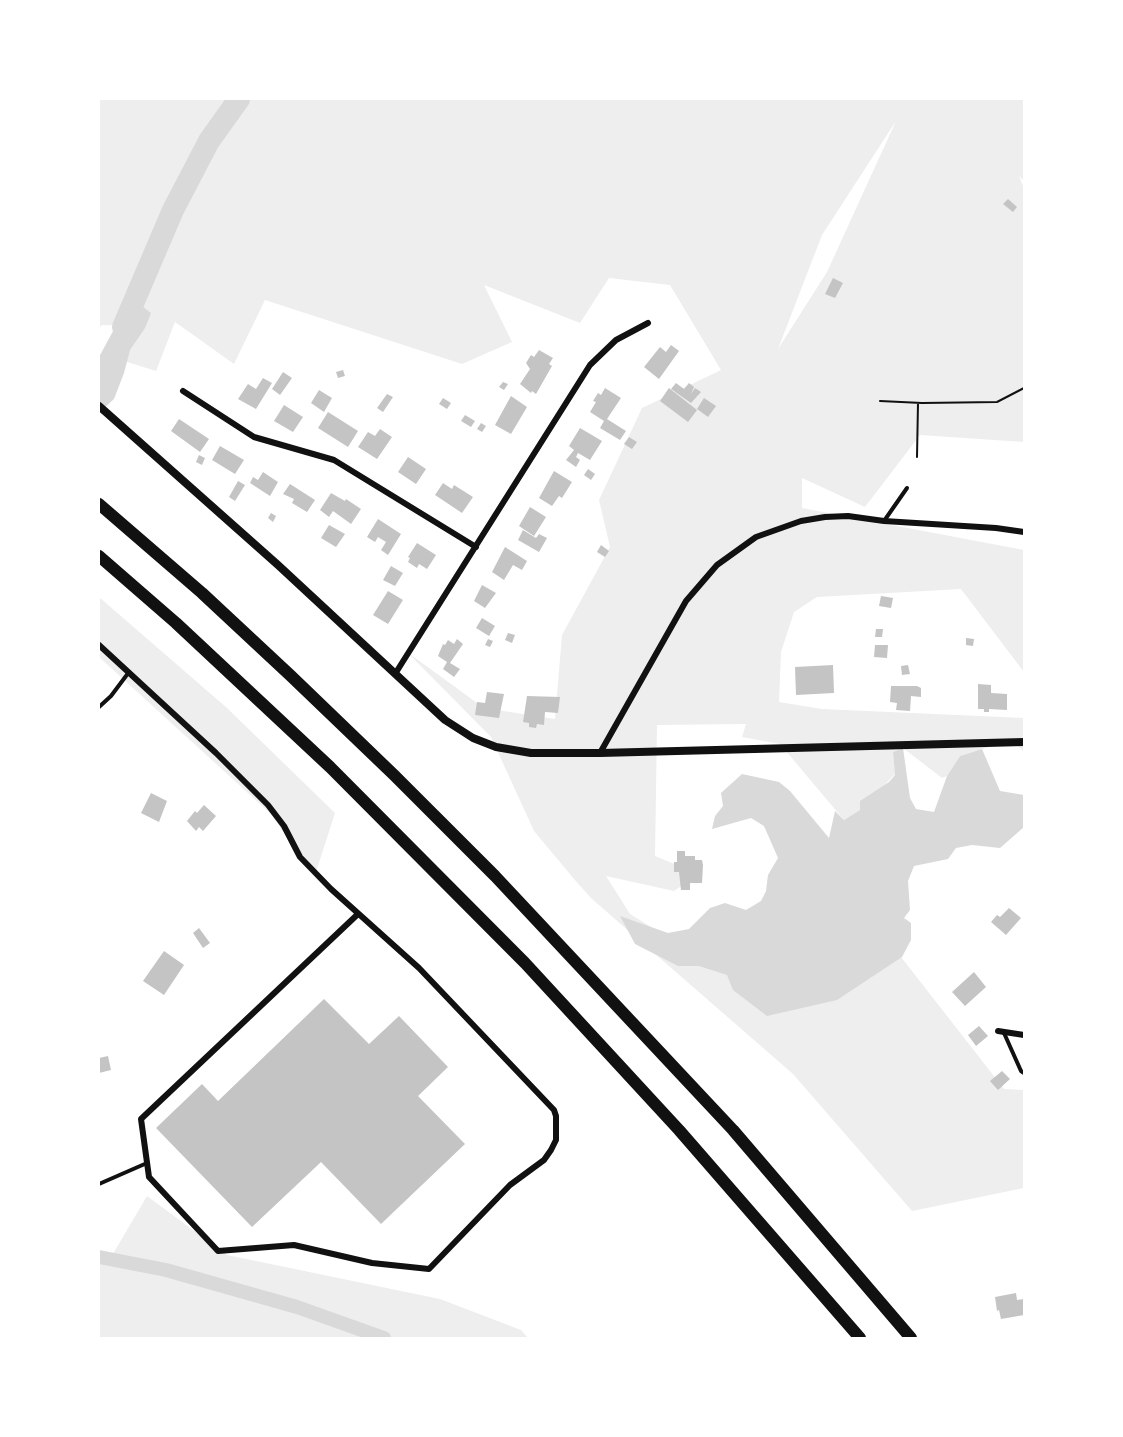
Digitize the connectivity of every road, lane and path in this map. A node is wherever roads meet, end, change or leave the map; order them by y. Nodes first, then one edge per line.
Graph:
1 (648, 323) dead end
2 (1024, 388) edge
3 (183, 391) dead end
4 (880, 401) dead end
5 (918, 403) junction
6 (103, 409) edge
7 (917, 457) dead end
8 (907, 488) dead end
9 (99, 504) edge
10 (884, 521) junction
11 (1024, 532) edge
12 (476, 547) junction
13 (99, 556) edge
14 (99, 645) edge
15 (129, 672) junction
16 (395, 674) junction
17 (99, 707) edge
18 (1024, 742) edge
19 (600, 753) junction
20 (358, 914) junction
21 (1001, 1032) joint
22 (1024, 1035) edge
23 (1024, 1073) edge
24 (147, 1162) junction
25 (99, 1184) edge
26 (860, 1338) edge
27 (911, 1338) edge

1 - 12 street
2 - 5 path
3 - 12 street
4 - 5 path
5 - 7 path
6 - 16 street
8 - 10 lane
9 - 27 highway
10 - 11 street
10 - 19 street
12 - 16 street
13 - 26 highway
14 - 15 street
15 - 17 lane
15 - 20 street
16 - 19 street
18 - 19 street
20 - 24 street
20 - 24 street
21 - 22 street
21 - 23 lane
24 - 25 lane

